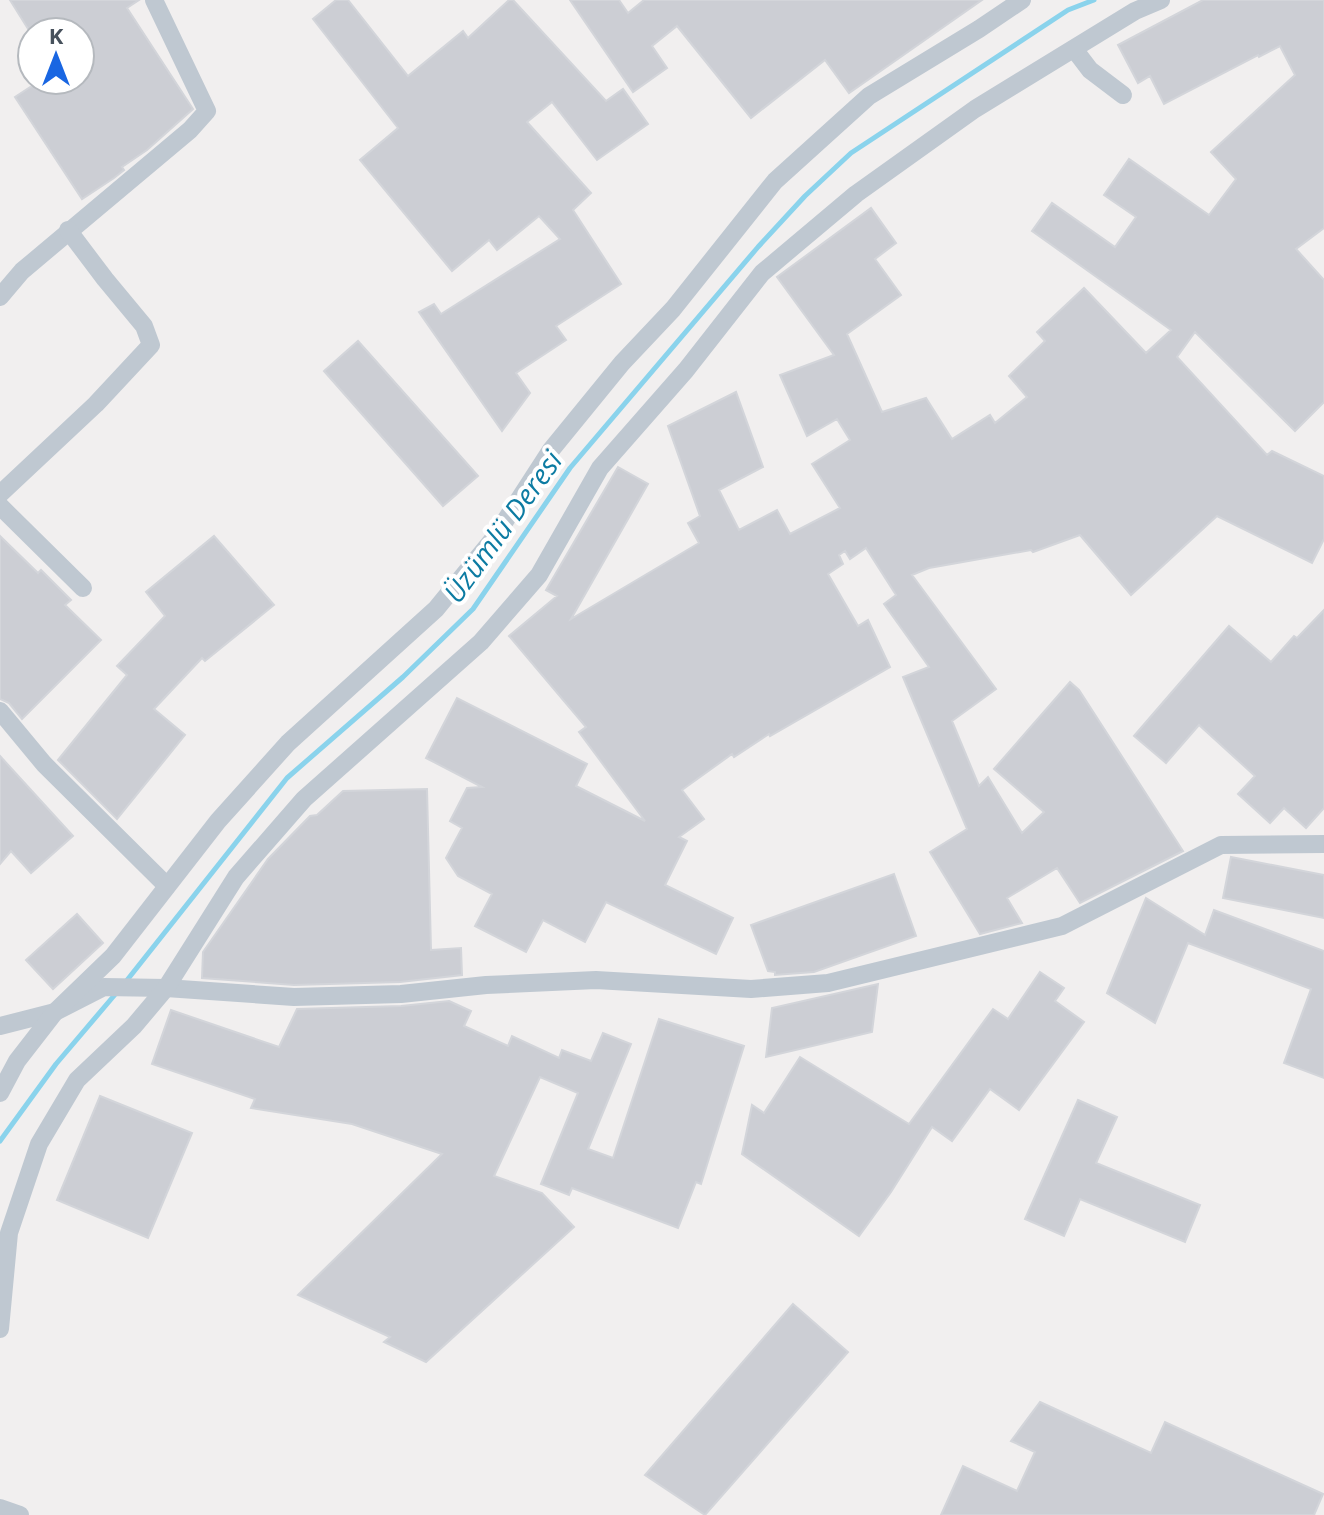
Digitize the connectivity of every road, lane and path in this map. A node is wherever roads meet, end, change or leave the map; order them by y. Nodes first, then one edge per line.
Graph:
1 (154, 0) edge
2 (1022, 0) edge
3 (1161, 0) edge
4 (1074, 49) junction
5 (1123, 95) dead end
6 (68, 230) junction
7 (0, 297) edge
8 (0, 494) edge
9 (0, 506) edge
10 (83, 588) dead end
11 (0, 711) edge
12 (1324, 844) edge
13 (167, 886) junction
14 (166, 988) junction
15 (55, 1012) junction
16 (0, 1026) edge
17 (0, 1093) edge
18 (0, 1329) edge
19 (0, 1508) edge
20 (20, 1515) edge

1 - 6 street
2 - 13 street
3 - 4 street
4 - 5 street
4 - 14 street
6 - 7 street
6 - 8 street
9 - 10 street
11 - 13 street
12 - 14 street
13 - 15 street
14 - 15 street
14 - 18 street
15 - 16 street
15 - 17 street
19 - 20 street

